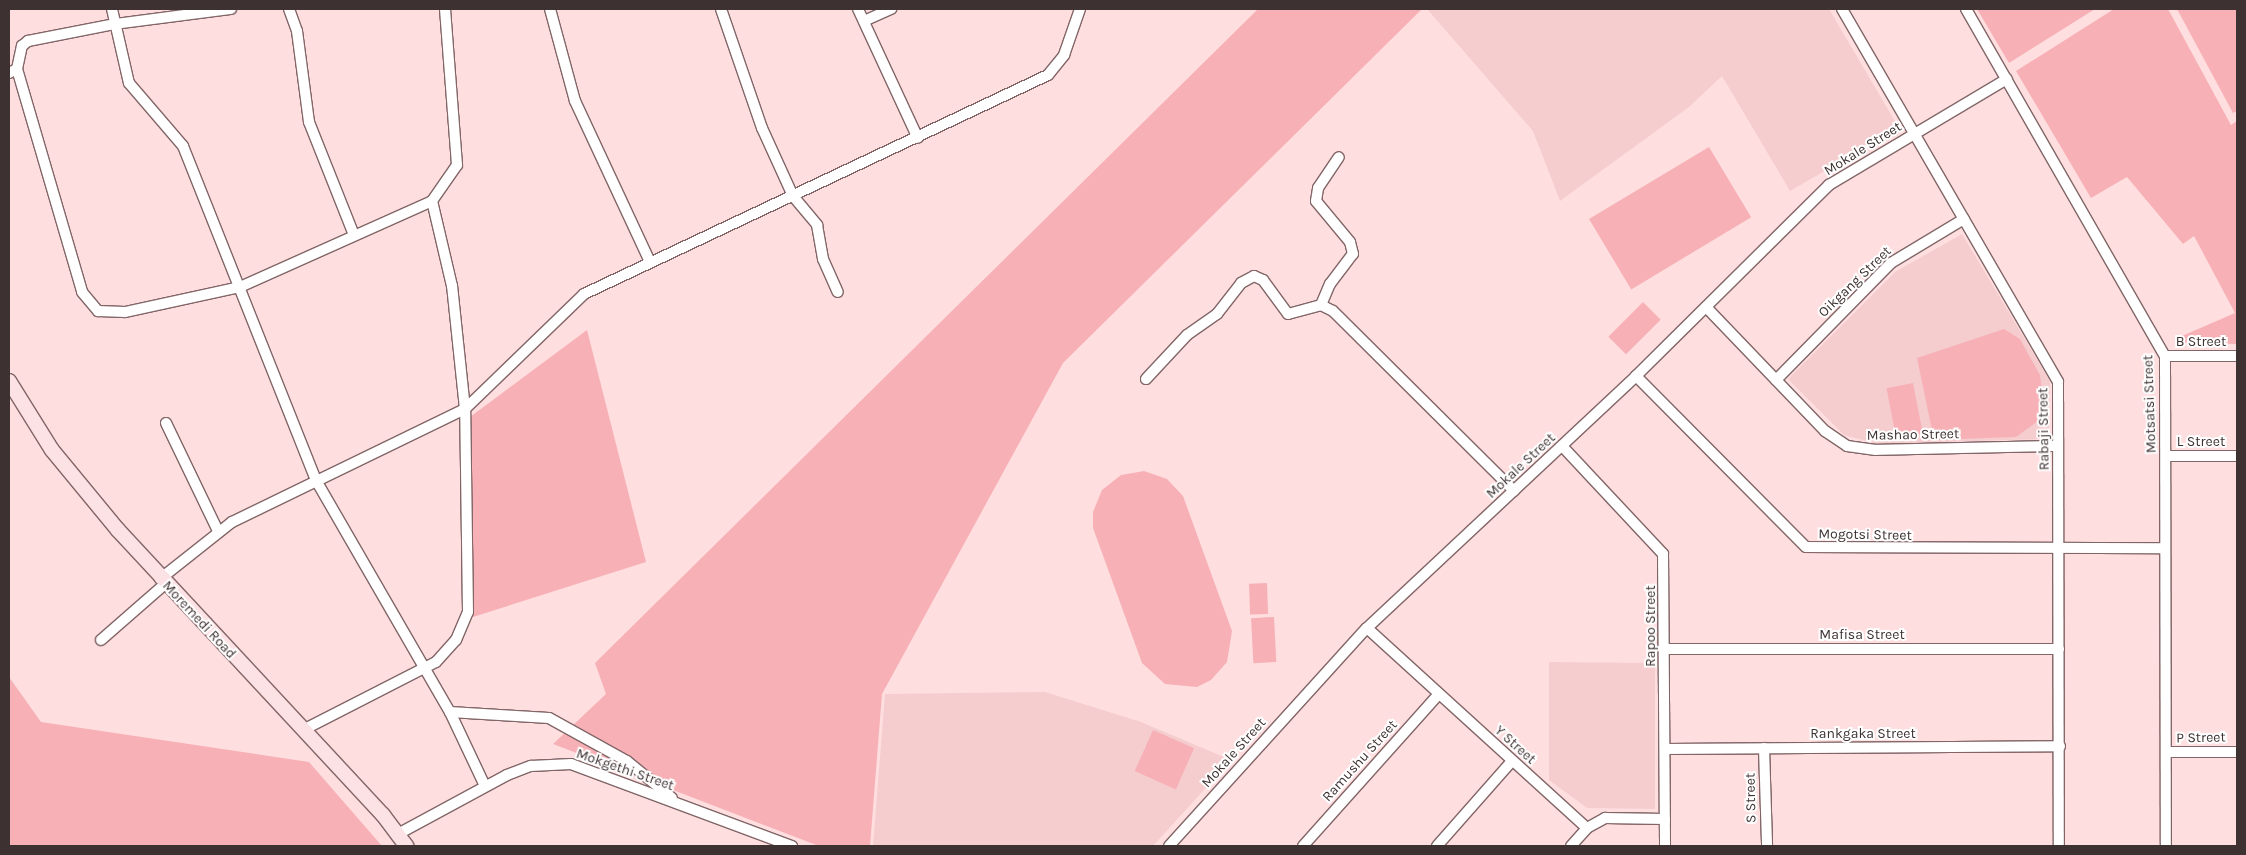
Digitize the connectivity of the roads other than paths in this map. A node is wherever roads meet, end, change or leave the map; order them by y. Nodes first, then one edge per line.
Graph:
1 (112, 9) edge
2 (231, 9) edge
3 (288, 9) edge
4 (445, 9) edge
5 (550, 9) edge
6 (721, 9) edge
7 (858, 9) edge
8 (891, 9) edge
9 (1080, 9) edge
10 (1842, 9) edge
11 (1966, 9) edge
12 (864, 21) junction
13 (116, 24) junction
14 (13, 71) edge
15 (2007, 79) junction
16 (1915, 133) junction
17 (918, 138) junction
18 (1339, 157) dead end
19 (793, 196) junction
20 (432, 201) junction
21 (1964, 219) junction
22 (354, 235) junction
23 (650, 262) junction
24 (240, 287) junction
25 (838, 292) dead end
26 (1321, 305) junction
27 (1706, 307) junction
28 (2165, 356) junction
29 (2237, 356) edge
30 (1636, 376) junction
31 (1146, 379) dead end
32 (1776, 380) junction
33 (9, 381) edge
34 (13, 399) edge
35 (465, 409) junction
36 (166, 423) dead end
37 (2058, 446) junction
38 (1562, 447) junction
39 (2166, 456) junction
40 (2237, 456) edge
41 (317, 482) junction
42 (1514, 491) junction
43 (218, 531) junction
44 (2165, 548) junction
45 (2059, 549) junction
46 (162, 582) junction
47 (1367, 628) junction
48 (101, 640) dead end
49 (1665, 649) junction
50 (2059, 649) junction
51 (424, 668) junction
52 (1438, 695) junction
53 (450, 712) junction
54 (303, 730) junction
55 (2060, 746) junction
56 (1764, 748) junction
57 (1665, 749) junction
58 (2166, 752) junction
59 (2237, 752) edge
60 (1512, 761) junction
61 (485, 786) junction
62 (675, 802) junction
63 (1665, 819) junction
64 (1587, 828) junction
65 (398, 834) junction
66 (406, 846) edge
67 (792, 846) edge
68 (1169, 846) edge
69 (1302, 846) edge
70 (1437, 846) edge
71 (1570, 846) edge
72 (1665, 846) edge
73 (1768, 846) edge
74 (2059, 846) edge
75 (2166, 846) edge

1 - 13 street
2 - 13 street
3 - 22 street
4 - 20 street
5 - 23 street
6 - 19 street
7 - 12 street
8 - 12 street
9 - 17 street
10 - 16 street, Rabaji Street
11 - 15 street, Motsatsi Street
12 - 17 street
13 - 14 street
13 - 24 street
14 - 24 street
15 - 16 street
15 - 28 street, Motsatsi Street
16 - 21 street, Rabaji Street
16 - 27 street, Mokale Street
17 - 19 street
18 - 26 street
19 - 23 street
19 - 25 street
20 - 22 street
20 - 35 street
21 - 32 street, Oikgang Street
21 - 37 street, Rabaji Street
22 - 24 street
23 - 35 street
24 - 41 street
26 - 31 street
26 - 42 street
27 - 30 street, Mokale Street
27 - 32 street, Mashao Street
28 - 29 street, B Street
28 - 39 street, Motsatsi Street
30 - 38 street, Mokale Street
30 - 45 street, Mogotsi Street
32 - 37 street, Mashao Street
33 - 34 street, Moremedi Road
34 - 46 street, Moremedi Road
35 - 41 street
35 - 51 street
36 - 43 street
37 - 45 street, Rabaji Street
38 - 42 street, Mokale Street
38 - 49 street, Rapoo Street
39 - 40 street, L Street
39 - 44 street, Motsatsi Street
41 - 43 street
41 - 51 street
42 - 47 street, Mokale Street
43 - 46 street
44 - 45 street, Mogotsi Street
44 - 58 street, Motsatsi Street
45 - 50 street, Rabaji Street
46 - 48 street
46 - 54 street, Moremedi Road
47 - 52 street, Y Street
47 - 68 street, Mokale Street
49 - 50 street, Mafisa Street
49 - 57 street, Rapoo Street
50 - 55 street, Rabaji Street
51 - 53 street
51 - 54 street
52 - 60 street, Y Street
52 - 69 street, Ramushu Street
53 - 61 street
53 - 62 street
54 - 65 street, Moremedi Road
55 - 56 street, Rankgaka Street
55 - 74 street, Rabaji Street
56 - 57 street, Rankgaka Street
56 - 73 street, S Street
57 - 63 street, Rapoo Street
58 - 59 street, P Street
58 - 75 street, Motsatsi Street
60 - 64 street, Y Street
60 - 70 street
61 - 62 street, Mokgethi Street
61 - 65 street, Mokgethi Street
62 - 67 street, Mokgethi Street
63 - 64 street
63 - 72 street, Rapoo Street
64 - 71 street
65 - 66 street, Moremedi Road

